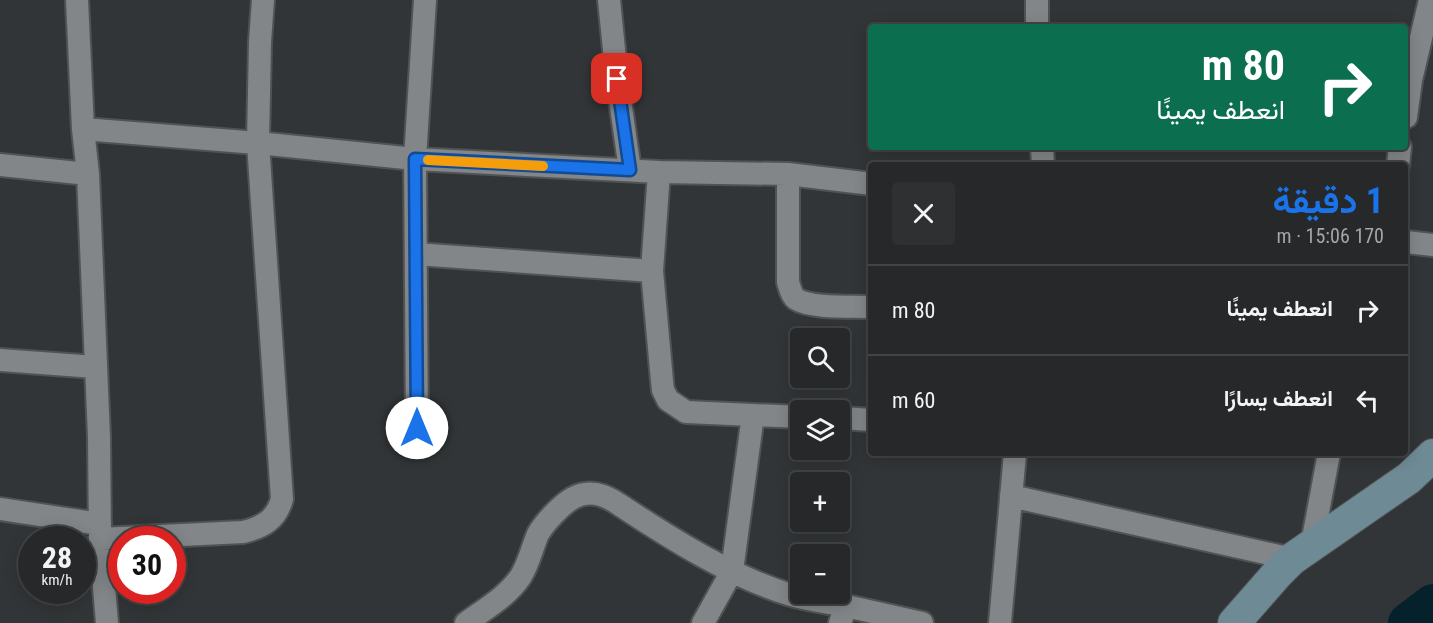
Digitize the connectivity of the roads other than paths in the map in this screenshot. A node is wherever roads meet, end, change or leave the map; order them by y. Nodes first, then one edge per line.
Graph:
1 (77, 0) edge
2 (263, 0) edge
3 (425, 0) edge
4 (1037, 0) edge
5 (1430, 0) edge
6 (613, 2) edge
7 (1037, 24) edge
8 (1417, 81) edge
9 (1408, 110) edge
10 (83, 129) junction
11 (258, 143) junction
12 (415, 159) junction
13 (0, 165) edge
14 (630, 170) junction
15 (659, 172) junction
16 (88, 174) junction
17 (788, 174) junction
18 (868, 184) edge
19 (1408, 242) edge
20 (1433, 245) edge
21 (416, 254) junction
22 (652, 271) junction
23 (868, 307) edge
24 (0, 360) edge
25 (95, 367) junction
26 (753, 415) junction
27 (790, 417) edge
28 (850, 419) edge
29 (868, 420) edge
30 (417, 428) dead end
31 (1433, 455) edge
32 (1015, 456) edge
33 (1328, 456) edge
34 (1011, 496) junction
35 (0, 509) edge
36 (100, 531) junction
37 (1302, 552) junction
38 (732, 571) junction
39 (843, 615) edge
40 (107, 623) edge
41 (466, 623) edge
42 (703, 623) edge
43 (922, 623) edge
44 (1000, 623) edge
45 (1233, 623) edge

1 - 10 street
2 - 11 street
3 - 12 street
4 - 7 street
5 - 8 street
6 - 14 street
8 - 9 street
10 - 11 street
10 - 16 street
11 - 12 street
11 - 36 street
12 - 14 street
12 - 21 street
13 - 16 street
14 - 15 street
15 - 17 street
15 - 22 street
16 - 25 street
17 - 18 street
17 - 23 street
19 - 20 street
21 - 22 street
21 - 30 street
22 - 26 street
24 - 25 street
25 - 36 street
26 - 27 street
26 - 38 street
28 - 29 street
31 - 37 street
32 - 34 street
33 - 37 street
34 - 37 street
34 - 44 street
35 - 36 street
36 - 40 street
37 - 45 street
38 - 39 street
38 - 41 street
38 - 42 street
39 - 43 street

